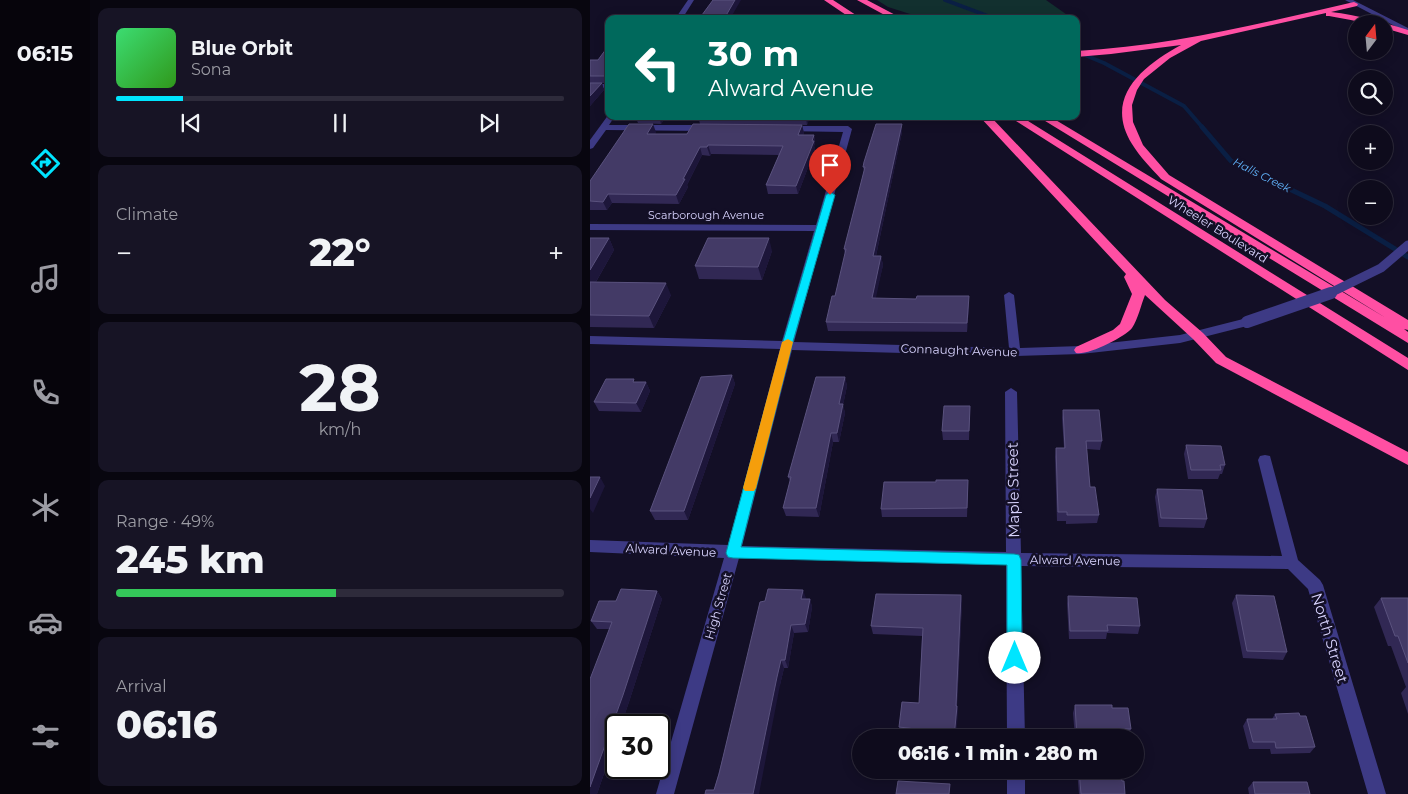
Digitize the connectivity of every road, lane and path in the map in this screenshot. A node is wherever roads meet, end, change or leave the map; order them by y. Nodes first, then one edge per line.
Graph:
1 (691, 0) edge
2 (820, 0) edge
3 (828, 0) edge
4 (849, 0) edge
5 (861, 0) edge
6 (1351, 2) edge
7 (1313, 13) junction
8 (681, 15) edge
9 (842, 15) edge
10 (852, 15) edge
11 (873, 15) edge
12 (890, 15) edge
13 (1348, 16) edge
14 (1393, 28) edge
15 (1408, 32) edge
16 (1199, 39) junction
17 (1080, 54) edge
18 (590, 86) edge
19 (605, 86) edge
20 (608, 120) edge
21 (988, 120) edge
22 (1018, 120) edge
23 (1049, 120) edge
24 (604, 127) junction
25 (712, 128) edge
26 (780, 128) edge
27 (590, 146) edge
28 (590, 227) edge
29 (821, 228) junction
30 (1408, 246) edge
31 (1124, 265) junction
32 (1009, 295) dead end
33 (1408, 326) edge
34 (1198, 336) junction
35 (1408, 338) edge
36 (590, 340) edge
37 (787, 345) junction
38 (1081, 350) junction
39 (1015, 352) junction
40 (1408, 366) edge
41 (1011, 392) dead end
42 (1408, 459) edge
43 (1265, 460) dead end
44 (590, 546) edge
45 (733, 553) junction
46 (1014, 560) junction
47 (1291, 563) junction
48 (1016, 729) edge
49 (1016, 779) edge
50 (665, 794) edge
51 (1016, 794) edge
52 (1377, 794) edge

1 - 8 street
2 - 9 highway
3 - 10 highway
4 - 11 highway
5 - 12 highway
6 - 7 highway
6 - 15 street
7 - 13 highway
7 - 16 highway
14 - 15 highway
16 - 17 highway
16 - 33 highway
18 - 19 street
20 - 24 street
21 - 31 highway
22 - 40 highway, Wheeler Boulevard
23 - 35 highway, Wheeler Boulevard
24 - 25 street
24 - 27 street
26 - 29 street, High Street
28 - 29 street, Scarborough Avenue
29 - 37 street, High Street
30 - 34 street, Connaught Avenue, bridge
31 - 34 highway
31 - 38 highway
32 - 39 street
34 - 38 street, Connaught Avenue
34 - 42 highway
36 - 37 street, Connaught Avenue
37 - 39 street, Connaught Avenue
37 - 45 street, High Street
38 - 39 street, Connaught Avenue
41 - 46 street, Maple Street
43 - 47 street
44 - 45 street, Alward Avenue
45 - 46 street, Alward Avenue
45 - 50 street, High Street
46 - 47 street, Alward Avenue
46 - 48 street, Maple Street
47 - 52 street, North Street
49 - 51 street

